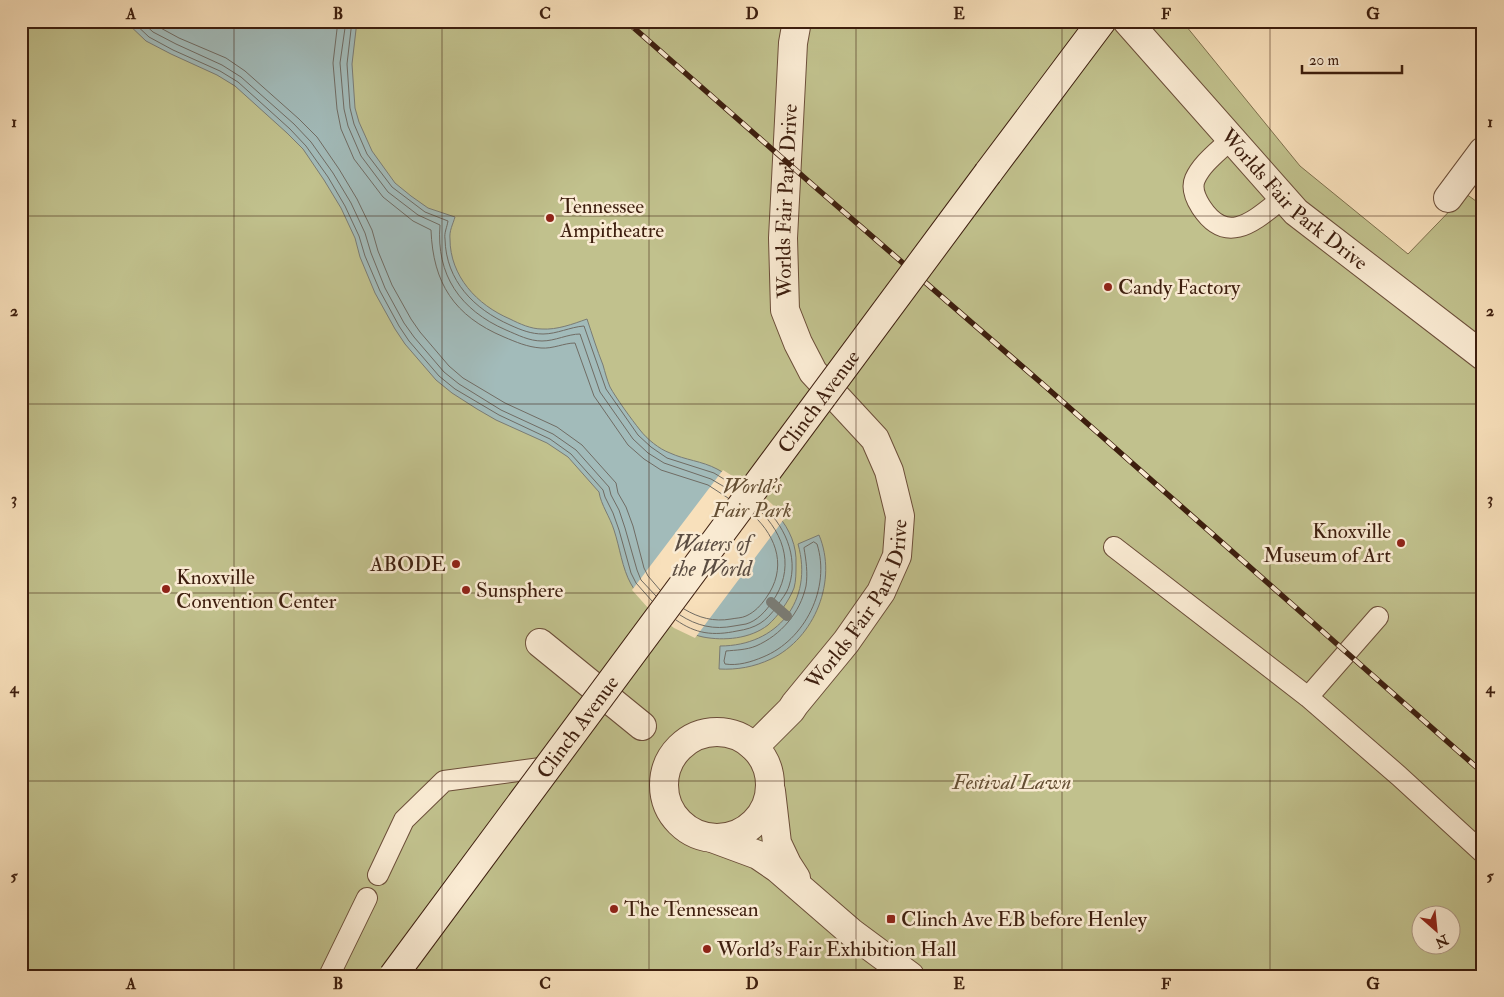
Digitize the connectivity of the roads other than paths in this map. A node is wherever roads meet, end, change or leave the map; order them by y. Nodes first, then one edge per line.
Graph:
1 (796, 21) edge
2 (1102, 21) edge
3 (1127, 21) edge
4 (1231, 139) junction
5 (1483, 151) edge
6 (1283, 198) junction
7 (1448, 198) dead end
8 (1483, 356) edge
9 (1114, 548) dead end
10 (1378, 617) dead end
11 (540, 643) dead end
12 (1308, 697) junction
13 (642, 726) dead end
14 (754, 747) junction
15 (548, 767) junction
16 (771, 785) junction
17 (712, 838) junction
18 (1483, 853) edge
19 (378, 875) dead end
20 (805, 892) junction
21 (367, 898) dead end
22 (329, 976) edge
23 (393, 976) edge
24 (910, 976) edge

1 - 14 street, Worlds Fair Park Drive
2 - 15 street, Clinch Avenue, bridge
3 - 4 street, Worlds Fair Park Drive
4 - 6 street, Worlds Fair Park Drive
4 - 6 lane
5 - 7 street
6 - 8 street, Worlds Fair Park Drive
9 - 12 lane
10 - 12 lane
11 - 13 street
12 - 18 lane
14 - 16 street
14 - 17 street
15 - 19 lane
15 - 23 street, Clinch Avenue, bridge
16 - 17 street
16 - 20 street
17 - 20 street
20 - 24 street
21 - 22 lane

